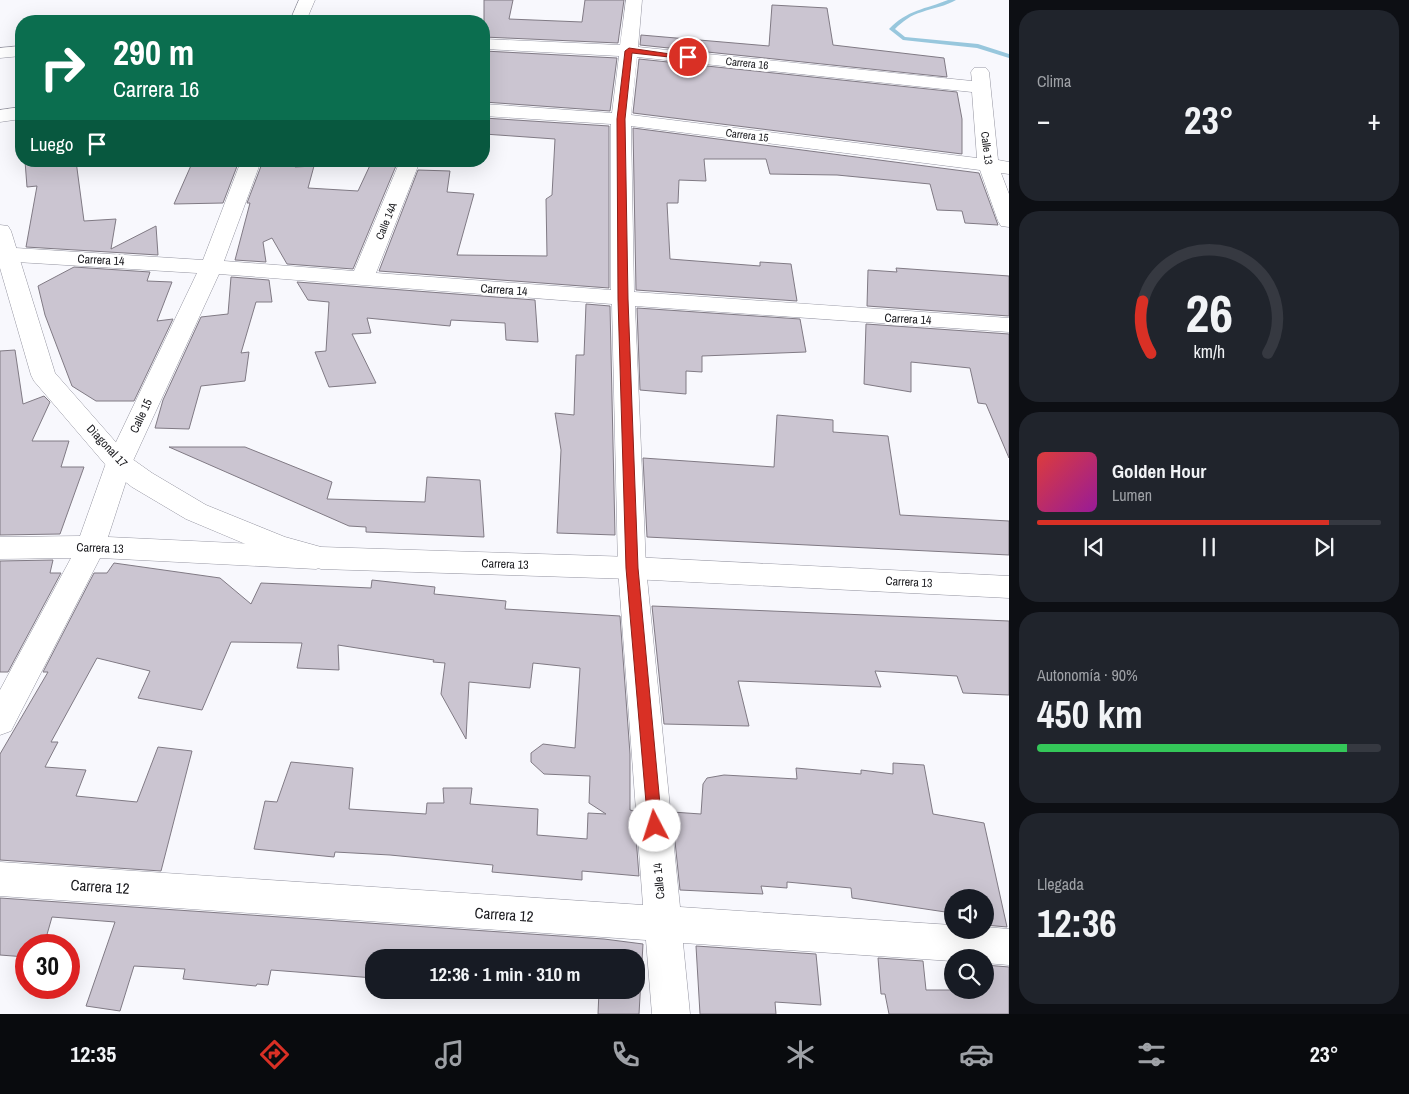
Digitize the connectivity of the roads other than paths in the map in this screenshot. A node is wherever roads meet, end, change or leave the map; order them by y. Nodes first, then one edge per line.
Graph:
1 (307, 0) edge
2 (634, 0) edge
3 (301, 15) edge
4 (490, 44) edge
5 (629, 51) junction
6 (15, 52) edge
7 (0, 53) edge
8 (980, 80) joint
9 (490, 110) edge
10 (15, 114) edge
11 (0, 116) edge
12 (621, 119) junction
13 (988, 166) junction
14 (249, 167) edge
15 (408, 167) edge
16 (1009, 168) edge
17 (1009, 221) edge
18 (2, 247) edge
19 (211, 267) junction
20 (362, 280) junction
21 (623, 299) junction
22 (1009, 325) edge
23 (119, 463) junction
24 (91, 547) junction
25 (0, 548) edge
26 (321, 558) junction
27 (632, 568) junction
28 (1009, 586) edge
29 (0, 721) edge
30 (0, 880) edge
31 (663, 926) junction
32 (1009, 948) edge
33 (671, 1014) edge

1 - 3 street
2 - 5 street, Calle 14
4 - 5 street, Carrera 16
5 - 8 street, Carrera 16
5 - 12 street, Calle 14
6 - 7 street
8 - 13 street, Calle 13
9 - 12 street, Carrera 15
10 - 11 street
12 - 13 street, Carrera 15
12 - 21 street, Calle 14
13 - 16 street, Carrera 15
13 - 17 street, Calle 13
14 - 19 street, Calle 15
15 - 20 street, Calle 14A
18 - 19 street, Carrera 14
18 - 23 street, Diagonal 17
19 - 20 street, Carrera 14
19 - 23 street, Calle 15
20 - 21 street, Carrera 14
21 - 22 street, Carrera 14
21 - 27 street, Calle 14
23 - 24 street, Calle 15
23 - 26 street, Diagonal 17
24 - 25 street, Carrera 13
24 - 26 street, Carrera 13
24 - 29 street, Calle 15
26 - 27 street, Carrera 13
27 - 28 street, Carrera 13
27 - 31 street, Calle 14
30 - 31 street, Carrera 12
31 - 32 street, Carrera 12
31 - 33 street, Calle 14

